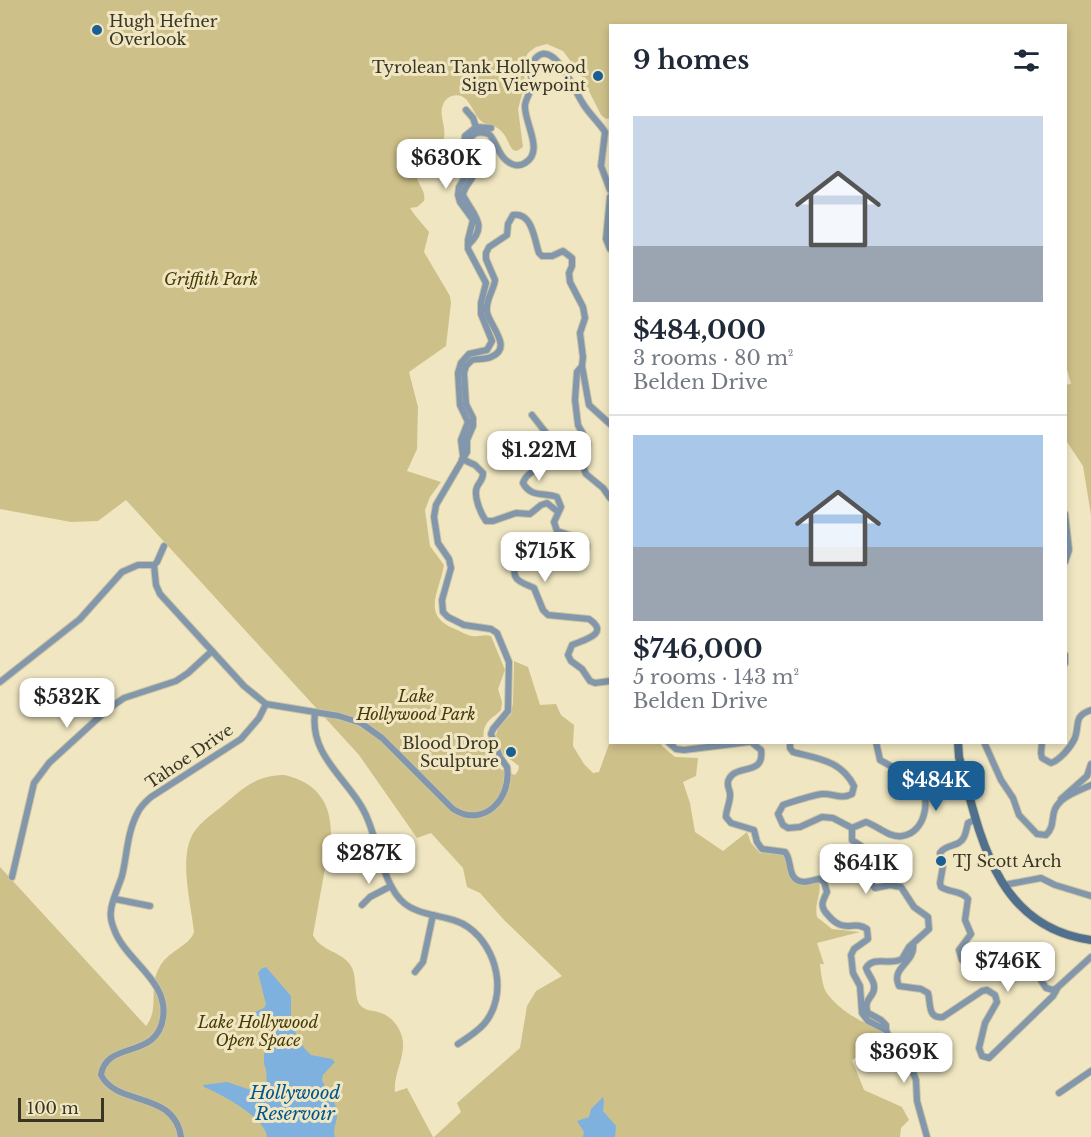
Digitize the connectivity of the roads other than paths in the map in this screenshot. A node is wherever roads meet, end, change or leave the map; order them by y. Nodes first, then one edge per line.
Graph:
1 (466, 110) dead end
2 (476, 127) junction
3 (491, 128) dead end
4 (609, 187) edge
5 (609, 208) edge
6 (468, 245) junction
7 (609, 246) edge
8 (493, 275) junction
9 (488, 289) junction
10 (582, 366) junction
11 (532, 416) dead end
12 (609, 423) edge
13 (582, 433) junction
14 (558, 455) junction
15 (463, 458) junction
16 (609, 497) edge
17 (557, 511) junction
18 (1067, 532) edge
19 (164, 546) dead end
20 (1067, 556) edge
21 (154, 565) junction
22 (212, 651) junction
23 (609, 681) edge
24 (0, 682) edge
25 (266, 704) junction
26 (1091, 710) edge
27 (315, 713) junction
28 (670, 744) edge
29 (734, 744) edge
30 (753, 744) edge
31 (790, 744) edge
32 (876, 744) edge
33 (958, 744) edge
34 (985, 744) edge
35 (1042, 744) edge
36 (1091, 764) edge
37 (1091, 785) edge
38 (1062, 800) junction
39 (976, 819) junction
40 (852, 828) junction
41 (12, 877) dead end
42 (1004, 885) junction
43 (391, 886) junction
44 (1091, 896) edge
45 (115, 899) junction
46 (362, 905) dead end
47 (150, 906) dead end
48 (433, 915) junction
49 (1091, 940) edge
50 (913, 944) junction
51 (1091, 957) edge
52 (415, 972) dead end
53 (1058, 987) junction
54 (886, 1030) junction
55 (458, 1044) dead end
56 (1091, 1071) edge
57 (1059, 1093) dead end
58 (181, 1137) edge
59 (927, 1137) edge

1 - 2 street
2 - 3 street
2 - 6 street
4 - 6 street
5 - 7 street
6 - 9 street
8 - 9 street
8 - 9 street
8 - 10 street
9 - 15 street
10 - 12 street
10 - 13 street
11 - 14 street
13 - 14 street
13 - 16 street
14 - 17 street
15 - 17 street
15 - 27 street
17 - 23 street
18 - 20 street
19 - 21 street
21 - 22 street
21 - 24 street
22 - 25 street
22 - 41 street
25 - 27 street
25 - 45 street, Tahoe Drive
26 - 35 street
27 - 43 street
28 - 29 street
30 - 54 street
31 - 40 street
32 - 40 street
33 - 39 street
34 - 38 street
36 - 38 street
37 - 38 street
39 - 42 street
39 - 53 street
40 - 50 street
42 - 44 street
42 - 49 street
43 - 46 street
43 - 48 street
45 - 47 street
45 - 58 street, Tahoe Drive
48 - 52 street
48 - 55 street
50 - 53 street
50 - 54 street
51 - 53 street
54 - 59 street
56 - 57 street

